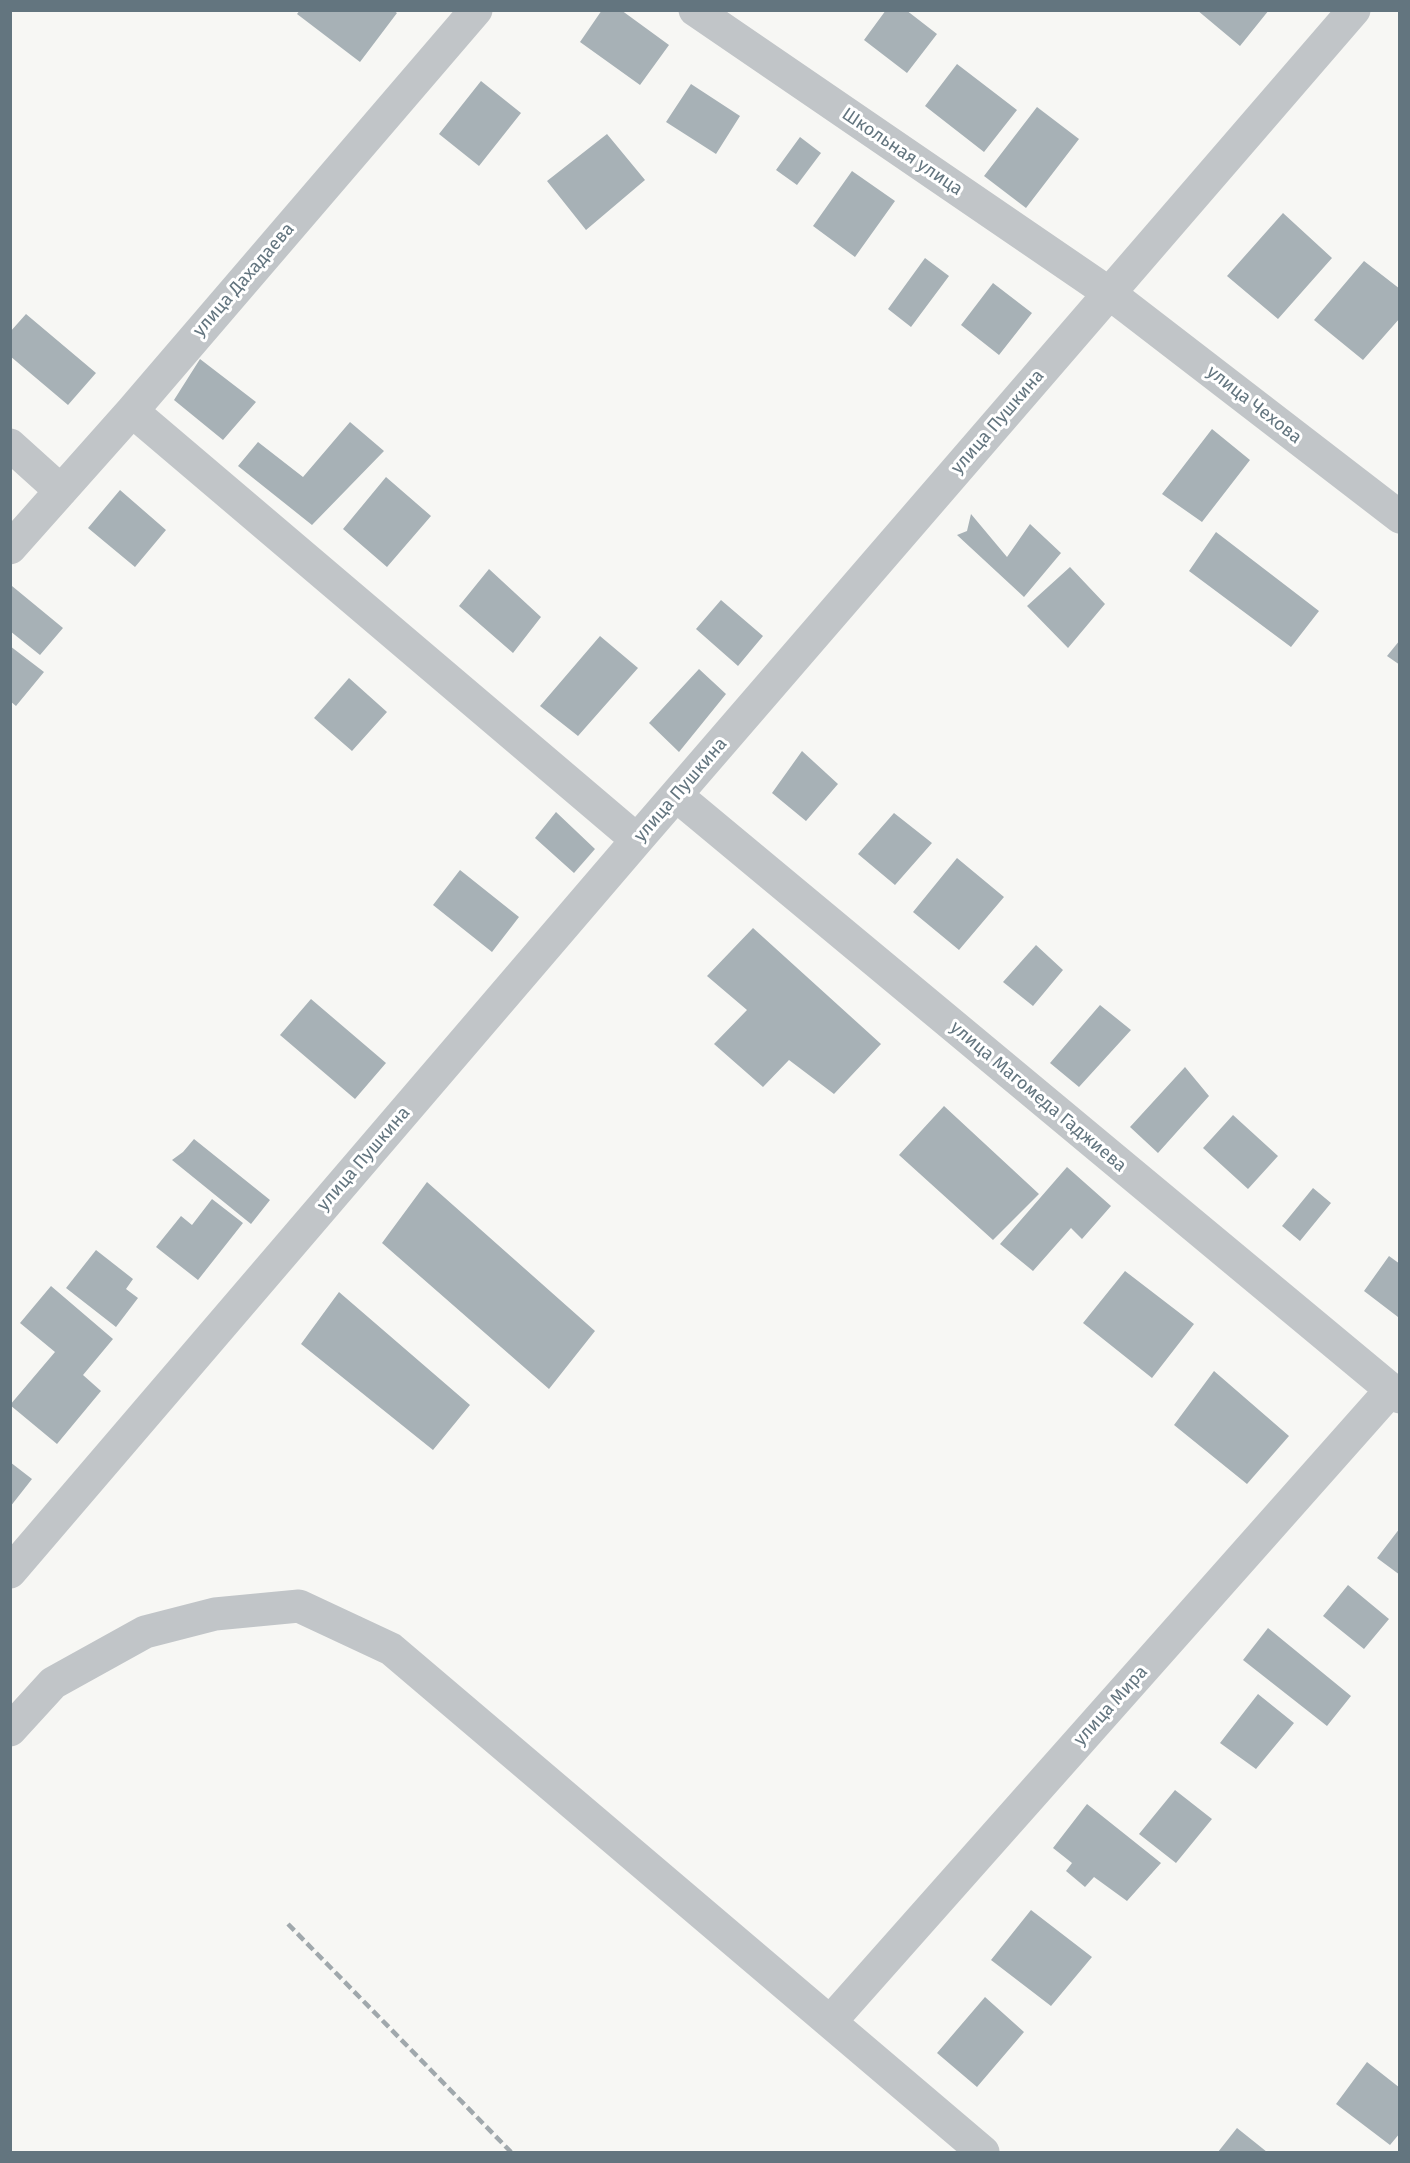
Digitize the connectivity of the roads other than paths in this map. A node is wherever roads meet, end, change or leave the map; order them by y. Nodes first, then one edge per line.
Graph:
1 (476, 10) edge
2 (695, 10) edge
3 (1354, 10) edge
4 (1108, 293) junction
5 (132, 411) junction
6 (10, 446) edge
7 (62, 490) junction
8 (1400, 518) edge
9 (10, 548) edge
10 (676, 796) junction
11 (637, 840) junction
12 (1395, 1394) edge
13 (10, 1572) edge
14 (10, 1730) edge
15 (830, 2022) junction
16 (983, 2152) edge

1 - 5 street, улица Дахадаева
2 - 4 street, Школьная улица
3 - 4 street, улица Пушкина
4 - 8 street, улица Чехова
4 - 10 street, улица Пушкина
5 - 7 street, улица Дахадаева
5 - 11 street
6 - 7 street
7 - 9 street, улица Дахадаева
10 - 11 street, улица Пушкина
10 - 12 street, улица Магомеда Гаджиева
11 - 13 street, улица Пушкина
12 - 15 street, улица Мира
14 - 15 street
15 - 16 street

